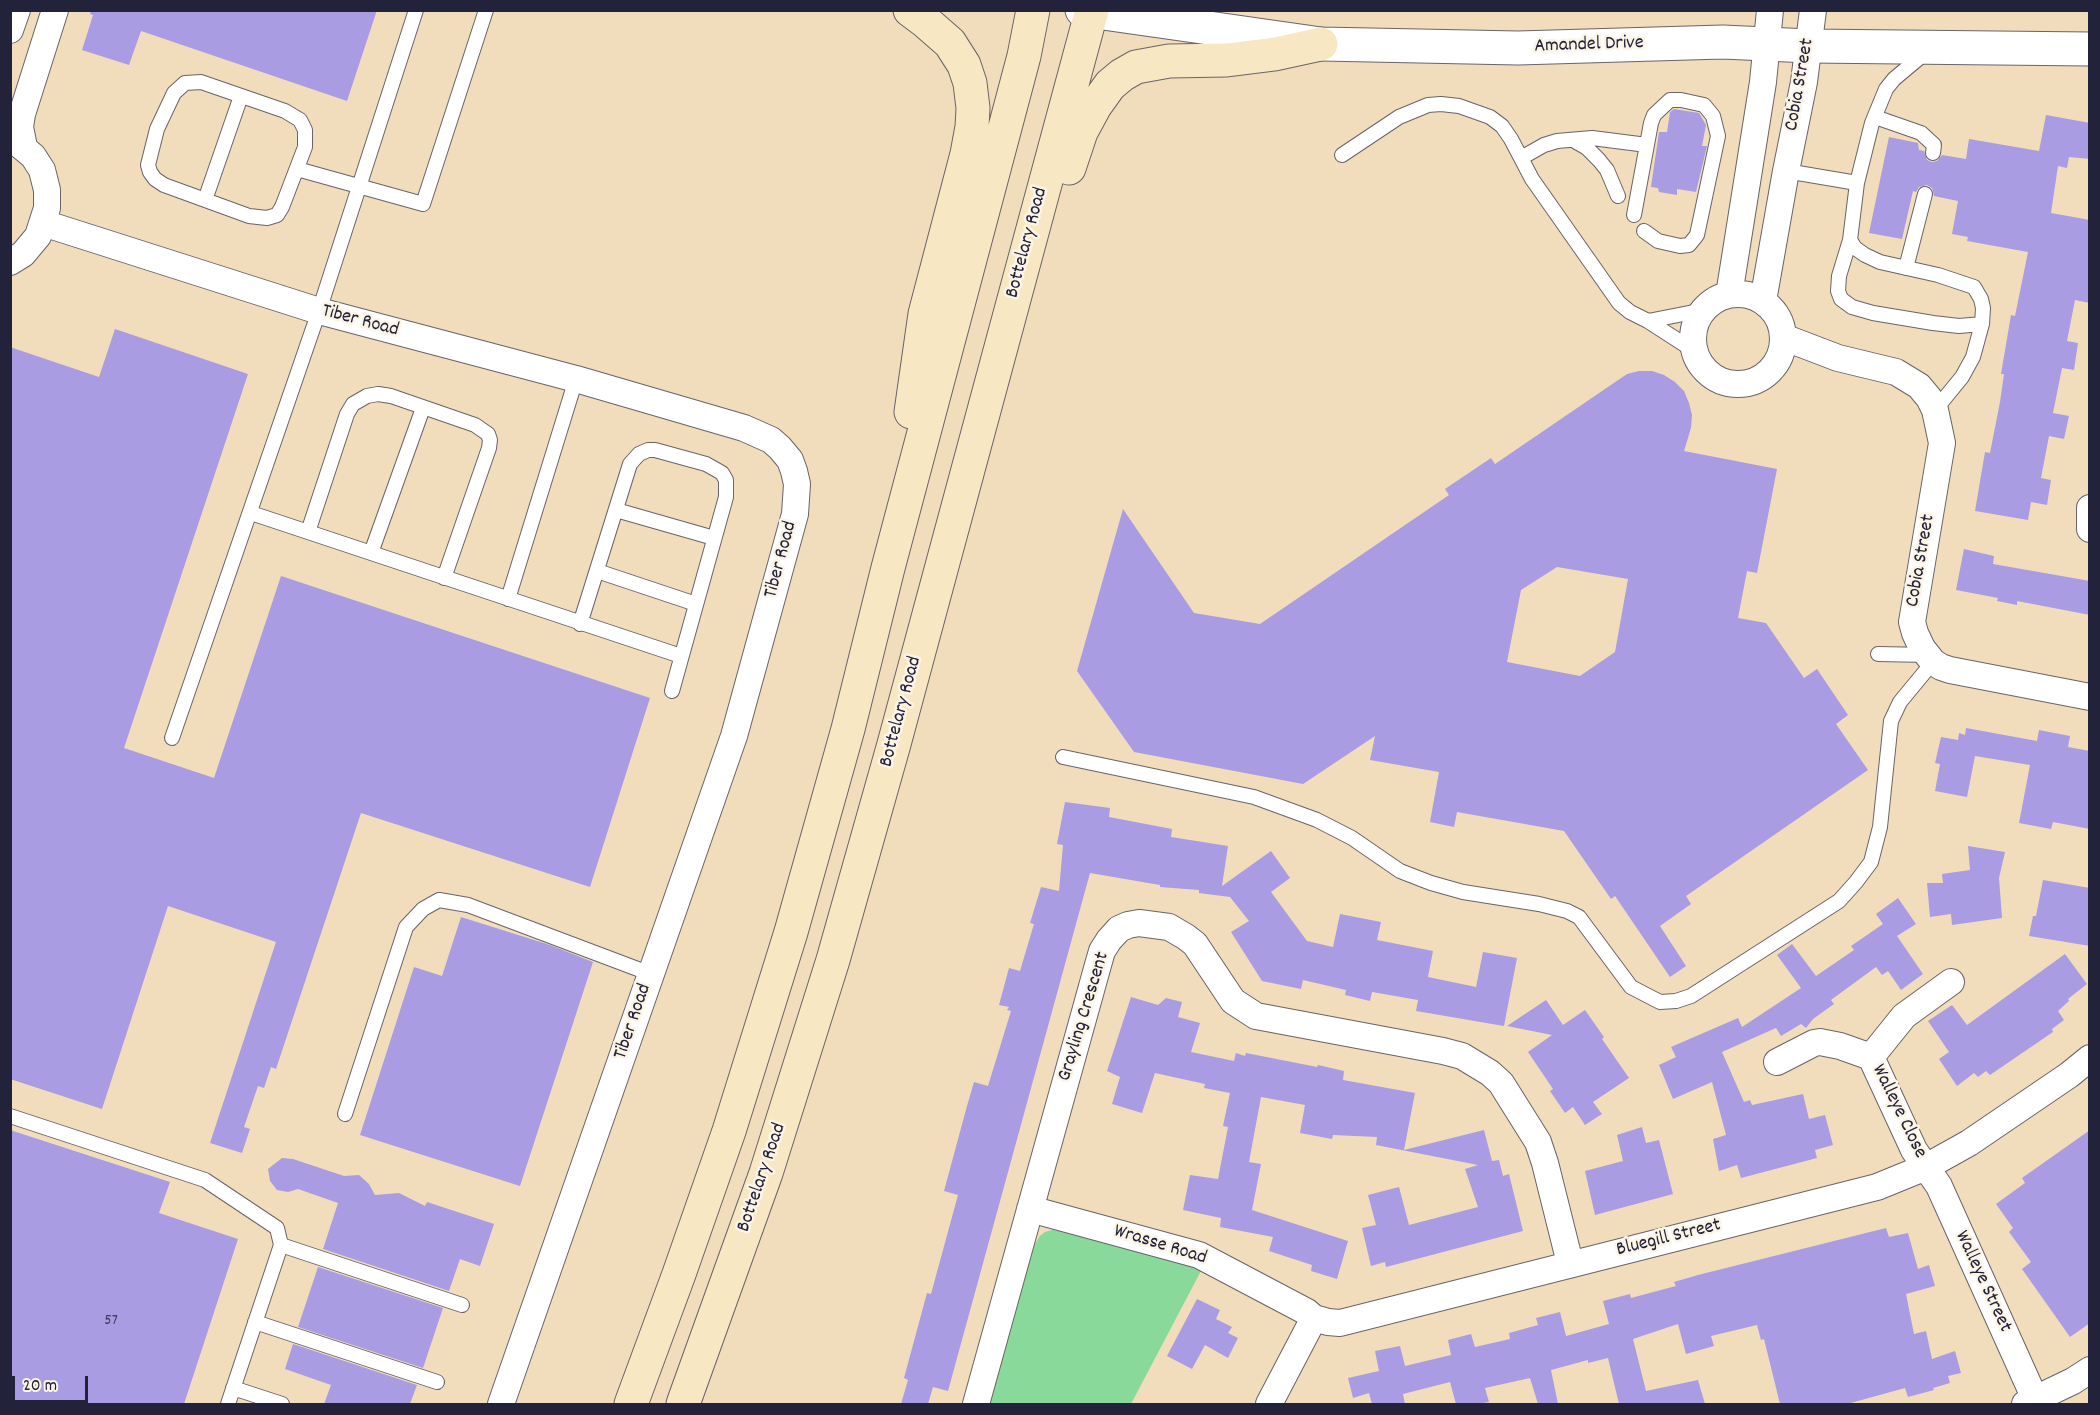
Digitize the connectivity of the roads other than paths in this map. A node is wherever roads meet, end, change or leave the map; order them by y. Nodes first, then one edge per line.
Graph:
1 (17, 10) edge
2 (55, 10) edge
3 (416, 10) edge
4 (486, 10) edge
5 (910, 10) edge
6 (1033, 10) edge
7 (1770, 10) edge
8 (1813, 10) edge
9 (1089, 11) edge
10 (10, 30) edge
11 (1321, 44) junction
12 (1767, 44) junction
13 (1809, 46) junction
14 (1935, 46) junction
15 (2090, 49) edge
16 (241, 96) junction
17 (1875, 117) junction
18 (1574, 140) junction
19 (17, 142) edge
20 (1647, 145) junction
21 (1932, 153) dead end
22 (1342, 155) dead end
23 (1521, 158) junction
24 (297, 169) junction
25 (1786, 171) junction
26 (1857, 183) junction
27 (360, 185) junction
28 (1925, 194) dead end
29 (1618, 196) dead end
30 (205, 200) junction
31 (1634, 215) dead end
32 (43, 223) junction
33 (1644, 231) dead end
34 (1850, 240) junction
35 (10, 262) edge
36 (1906, 268) junction
37 (1729, 295) junction
38 (1763, 301) junction
39 (1704, 310) junction
40 (319, 311) junction
41 (1648, 321) junction
42 (1982, 324) junction
43 (1783, 337) junction
44 (999, 352) junction
45 (1696, 352) junction
46 (1838, 358) junction
47 (1776, 363) junction
48 (576, 379) junction
49 (423, 408) junction
50 (1935, 411) junction
51 (2090, 508) edge
52 (616, 510) junction
53 (251, 513) junction
54 (2090, 529) edge
55 (308, 532) junction
56 (714, 538) junction
57 (370, 553) junction
58 (888, 568) junction
59 (597, 571) junction
60 (444, 578) junction
61 (508, 599) junction
62 (696, 604) junction
63 (580, 624) junction
64 (1878, 654) dead end
65 (681, 656) junction
66 (1930, 659) junction
67 (672, 691) dead end
68 (2090, 697) edge
69 (172, 738) dead end
70 (1062, 757) dead end
71 (651, 974) junction
72 (1951, 982) dead end
73 (1871, 1057) junction
74 (2090, 1058) edge
75 (1777, 1062) dead end
76 (345, 1114) dead end
77 (10, 1116) edge
78 (1926, 1167) junction
79 (1030, 1209) junction
80 (281, 1245) junction
81 (1570, 1263) junction
82 (462, 1305) dead end
83 (1314, 1318) junction
84 (255, 1322) junction
85 (2090, 1370) edge
86 (437, 1383) dead end
87 (233, 1388) junction
88 (2030, 1402) edge
89 (228, 1404) edge
90 (282, 1404) edge
91 (501, 1404) edge
92 (631, 1404) edge
93 (683, 1404) edge
94 (976, 1404) edge
95 (1269, 1404) edge

1 - 10 street
2 - 19 street
3 - 27 lane
4 - 27 lane
5 - 58 main road
6 - 58 main road
7 - 12 street, Cobia Street
8 - 13 street, Cobia Street
9 - 11 street, Amandel Drive
9 - 44 main road, Bottelary Road
11 - 12 street, Amandel Drive
11 - 44 main road
12 - 13 street, Amandel Drive
12 - 37 street, Cobia Street
13 - 14 street, Amandel Drive
13 - 25 street, Cobia Street
14 - 15 street, Amandel Drive
14 - 17 lane
16 - 24 lane
16 - 30 lane
16 - 30 lane
17 - 21 lane
17 - 26 lane
18 - 20 lane
18 - 23 lane
18 - 29 lane
19 - 32 street
20 - 31 lane
20 - 33 lane
22 - 23 lane
23 - 41 lane
24 - 27 lane
24 - 30 lane
25 - 26 lane
25 - 38 street, Cobia Street
26 - 34 lane
27 - 40 lane
28 - 36 lane
32 - 35 street
32 - 40 street, Tiber Road
34 - 36 lane
34 - 42 lane
36 - 42 lane
37 - 38 street
37 - 39 street
38 - 43 street
39 - 41 lane
39 - 45 street
40 - 48 street, Tiber Road
40 - 53 lane
41 - 45 lane
42 - 50 lane
43 - 46 street, Cobia Street
43 - 47 street
44 - 93 main road, Bottelary Road
45 - 47 street
46 - 47 street, Cobia Street
46 - 50 street, Cobia Street
48 - 61 lane
48 - 71 street, Tiber Road
49 - 55 lane
49 - 57 lane
49 - 60 lane
50 - 66 street, Cobia Street
51 - 54 street
52 - 56 lane
52 - 56 lane
52 - 59 lane
53 - 55 lane
53 - 69 lane
55 - 57 lane
56 - 62 lane
57 - 60 lane
58 - 92 main road
59 - 62 lane
59 - 63 lane
60 - 61 lane
61 - 63 lane
62 - 65 lane
63 - 65 lane
64 - 66 lane
65 - 67 lane
66 - 68 street
66 - 70 lane
71 - 76 lane
71 - 91 street, Tiber Road
72 - 73 street, Walleye Close
73 - 75 street, Walleye Close
73 - 78 street, Walleye Close
74 - 78 street, Bluegill Street
77 - 80 lane
78 - 81 street, Bluegill Street
78 - 88 street, Walleye Street
79 - 81 street, Grayling Crescent
79 - 83 street, Wrasse Road
79 - 94 street, Grayling Crescent
80 - 82 lane
80 - 84 lane
81 - 83 street, Bluegill Street
83 - 95 street
84 - 86 lane
84 - 87 lane
85 - 88 street
87 - 89 lane
87 - 90 lane

